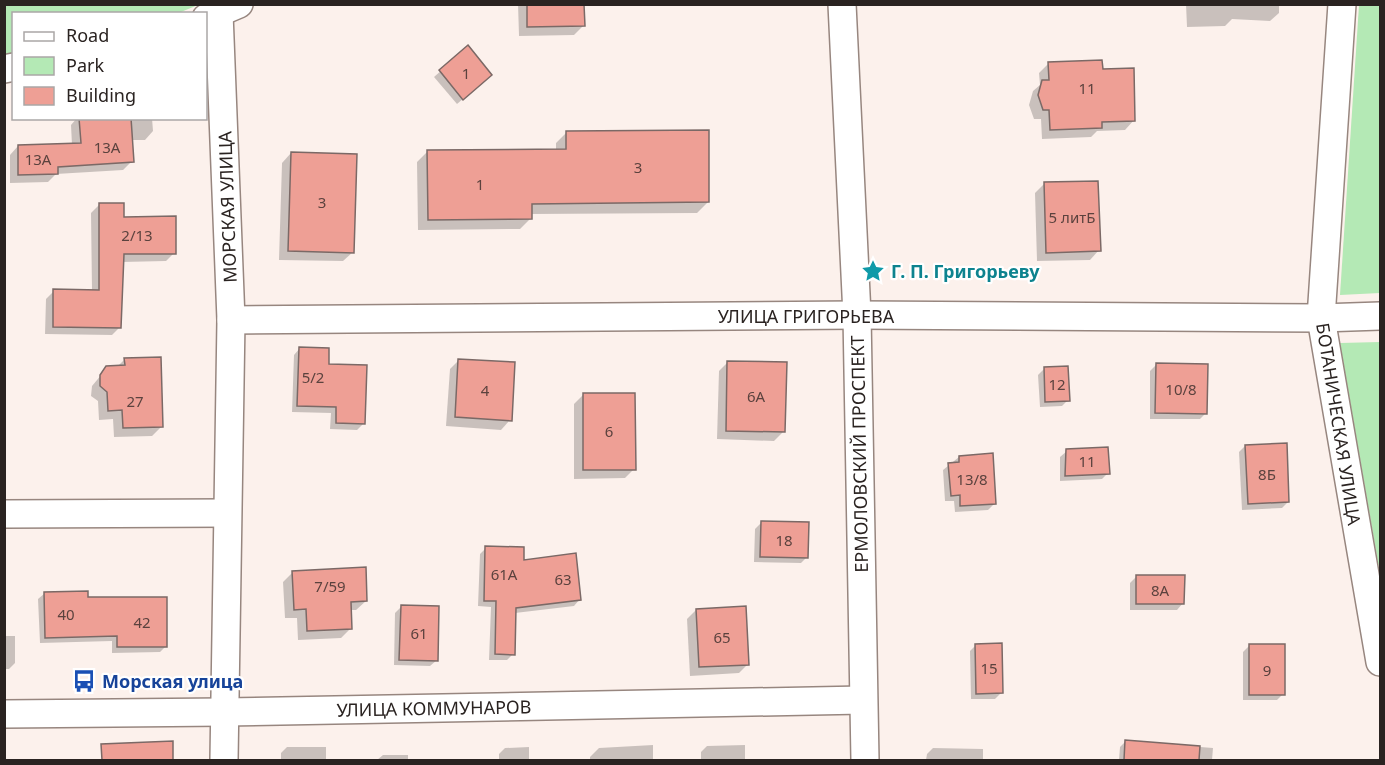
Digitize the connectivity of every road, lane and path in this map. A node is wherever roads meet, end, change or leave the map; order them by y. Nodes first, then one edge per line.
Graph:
1 (842, 4) edge
2 (1342, 4) edge
3 (221, 12) edge
4 (857, 315) junction
5 (1380, 316) edge
6 (1321, 318) junction
7 (231, 320) junction
8 (227, 513) junction
9 (4, 514) edge
10 (1380, 662) edge
11 (863, 700) junction
12 (225, 712) junction
13 (4, 714) edge
14 (224, 760) edge
15 (865, 760) edge

1 - 4 street, ЕРМОЛОВСКИЙ ПРОСПЕКТ
2 - 6 street, БОТАНИЧЕСКАЯ УЛИЦА
3 - 7 street, МОРСКАЯ УЛИЦА
4 - 6 street, УЛИЦА ГРИГОРЬЕВА
4 - 7 street, УЛИЦА ГРИГОРЬЕВА
4 - 11 street, ЕРМОЛОВСКИЙ ПРОСПЕКТ
5 - 6 street, УЛИЦА ГРИГОРЬЕВА
6 - 10 street, БОТАНИЧЕСКАЯ УЛИЦА
7 - 8 street, МОРСКАЯ УЛИЦА
8 - 9 street
8 - 12 street, МОРСКАЯ УЛИЦА
11 - 12 street, УЛИЦА КОММУНАРОВ
11 - 15 street, ЕРМОЛОВСКИЙ ПРОСПЕКТ
12 - 13 street, УЛИЦА КОММУНАРОВ
12 - 14 street, МОРСКАЯ УЛИЦА

